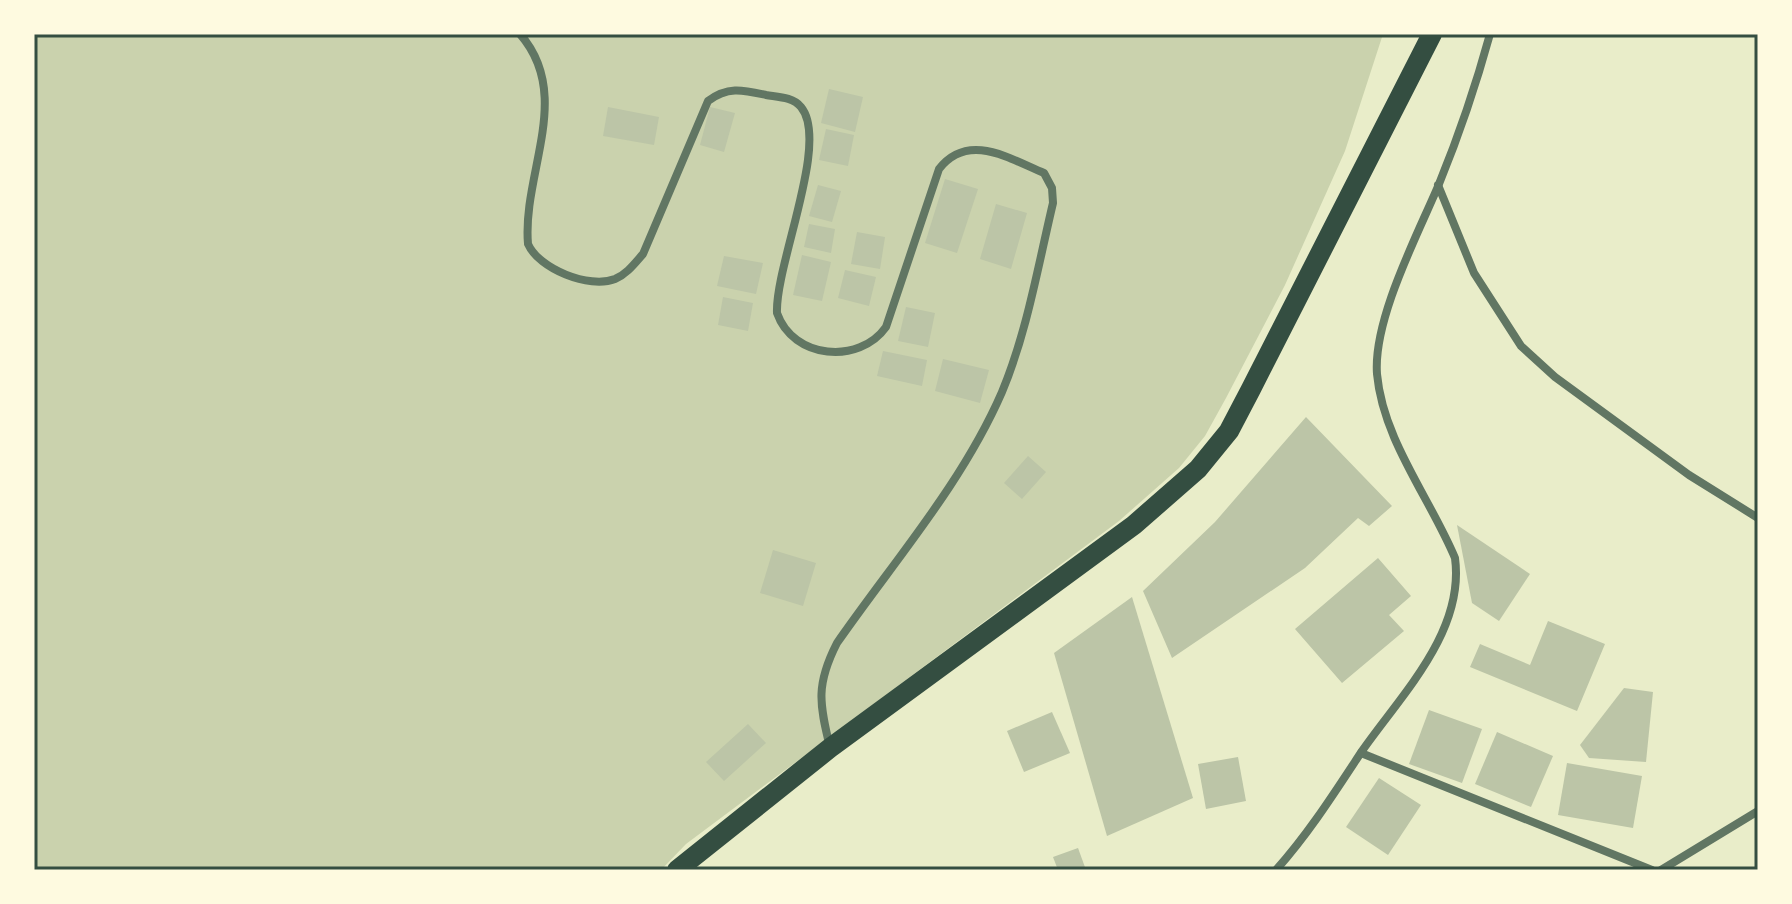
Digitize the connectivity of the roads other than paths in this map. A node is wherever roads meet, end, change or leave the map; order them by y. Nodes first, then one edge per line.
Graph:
1 (520, 34) edge
2 (1432, 34) edge
3 (1490, 34) edge
4 (1438, 185) junction
5 (1758, 518) edge
6 (830, 748) junction
7 (1361, 753) junction
8 (1758, 811) edge
9 (677, 870) edge
10 (1276, 870) edge
11 (1652, 870) edge
12 (1661, 870) edge

1 - 6 street
2 - 6 main road
3 - 4 street
4 - 5 street
4 - 7 street
6 - 9 main road
7 - 10 street
7 - 11 street
8 - 12 street

